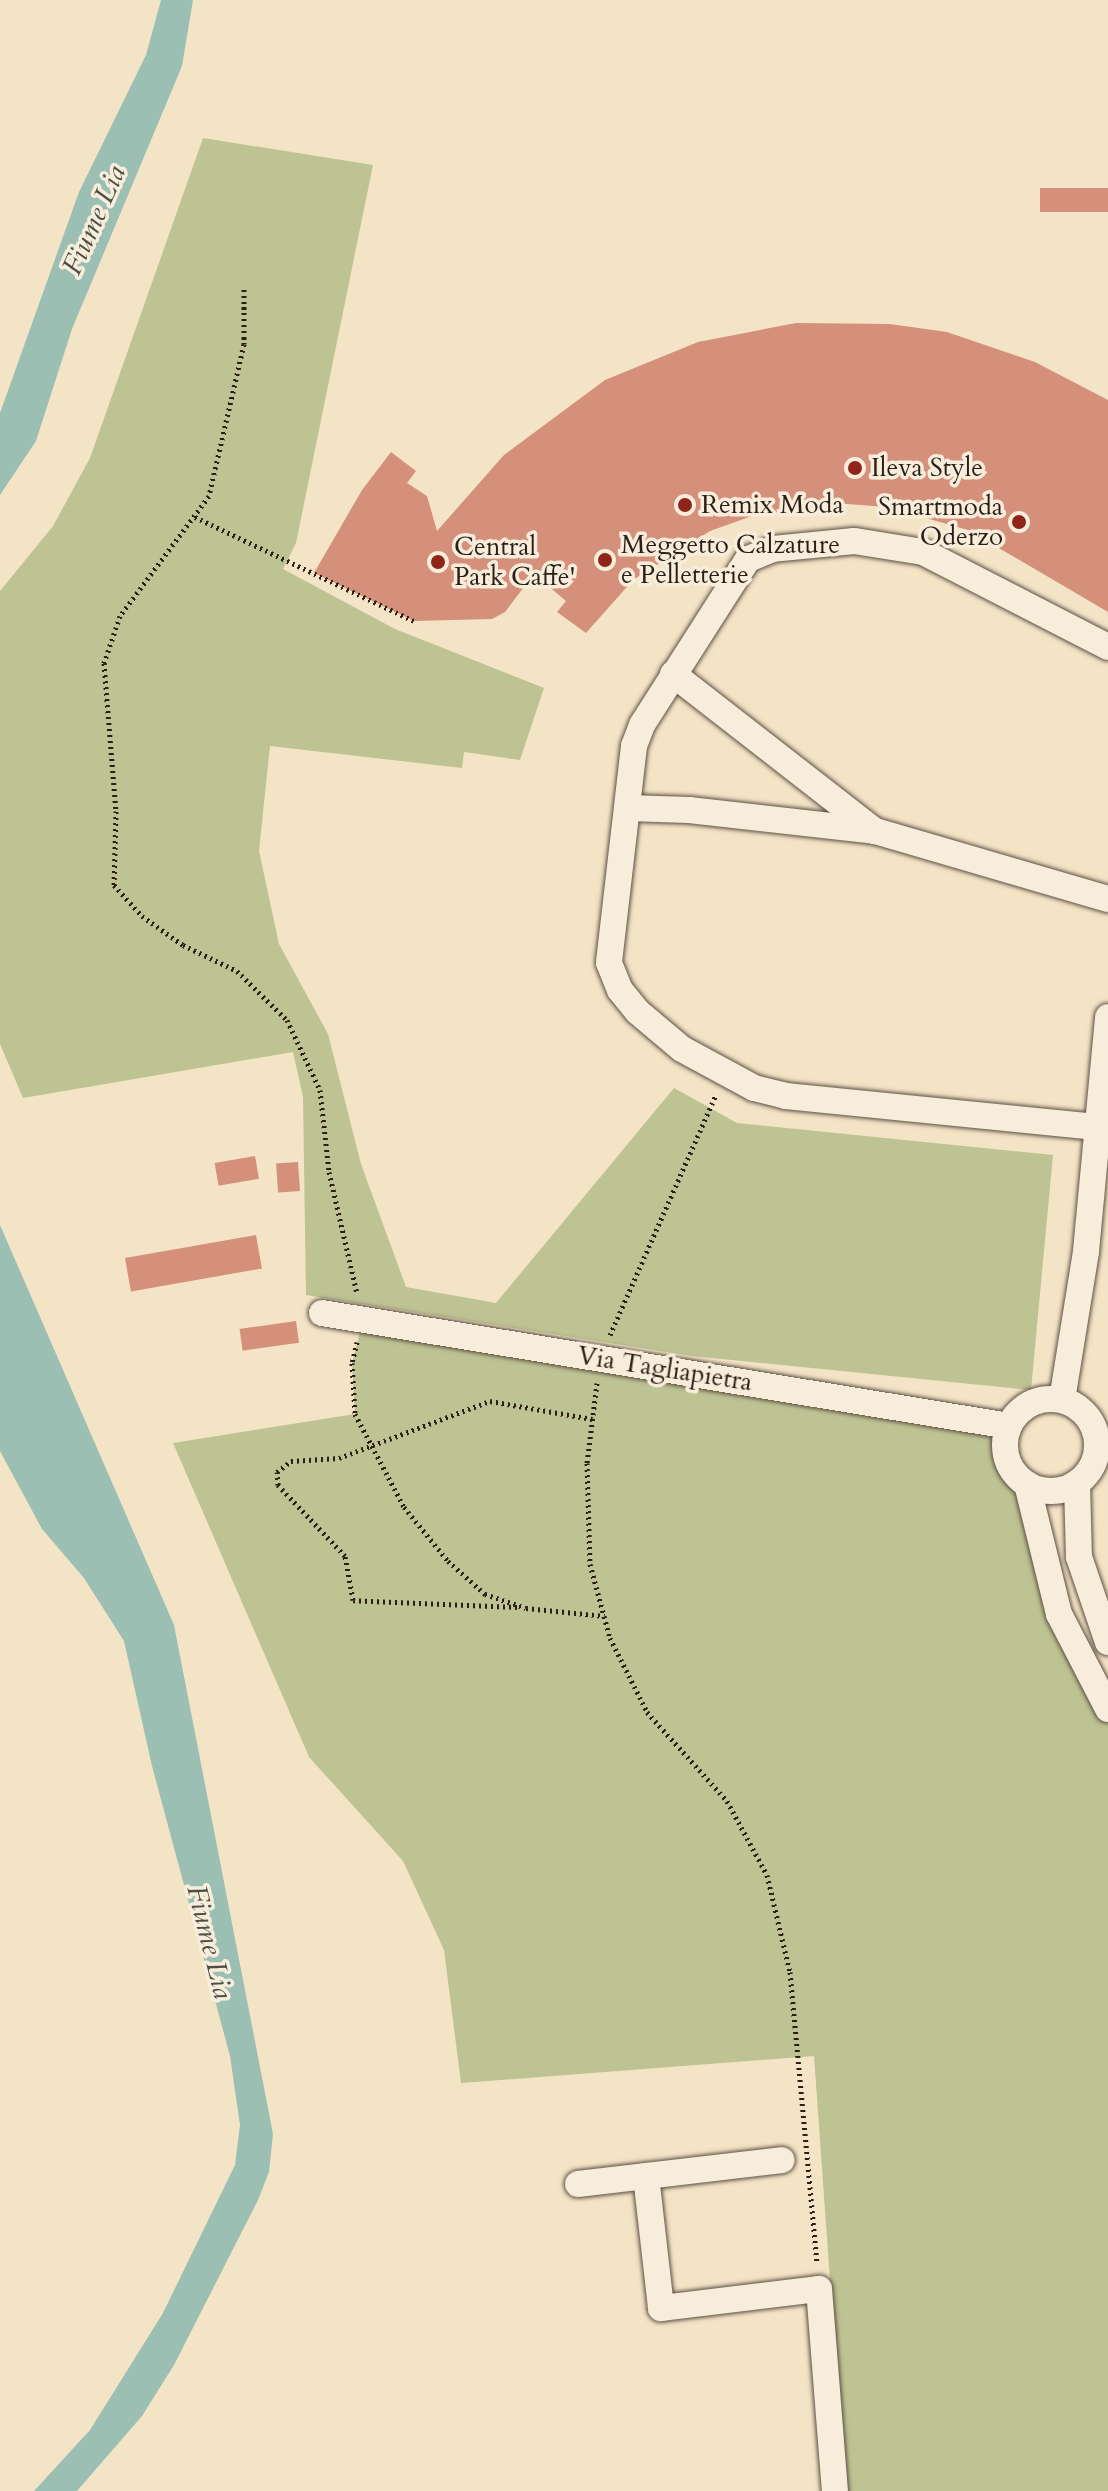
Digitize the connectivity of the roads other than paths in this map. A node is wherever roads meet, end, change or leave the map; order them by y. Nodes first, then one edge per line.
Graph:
1 (1108, 647) edge
2 (673, 674) junction
3 (628, 808) junction
4 (875, 831) junction
5 (1108, 899) edge
6 (1108, 1017) edge
7 (1103, 1127) edge
8 (322, 1313) dead end
9 (1062, 1400) junction
10 (1009, 1426) junction
11 (1103, 1445) edge
12 (1077, 1483) junction
13 (1027, 1484) junction
14 (1108, 1642) edge
15 (1108, 1709) edge
16 (782, 2160) dead end
17 (646, 2176) junction
18 (578, 2184) dead end
19 (835, 2491) edge

1 - 2 street
2 - 3 street
2 - 4 street
3 - 4 street
3 - 7 street
4 - 5 street
6 - 7 street
7 - 9 street
8 - 10 street, Via Tagliapietra
9 - 10 street
9 - 11 street
10 - 13 street
11 - 12 street
12 - 13 street
12 - 14 street
13 - 15 street
16 - 17 street
17 - 18 street
17 - 19 street

